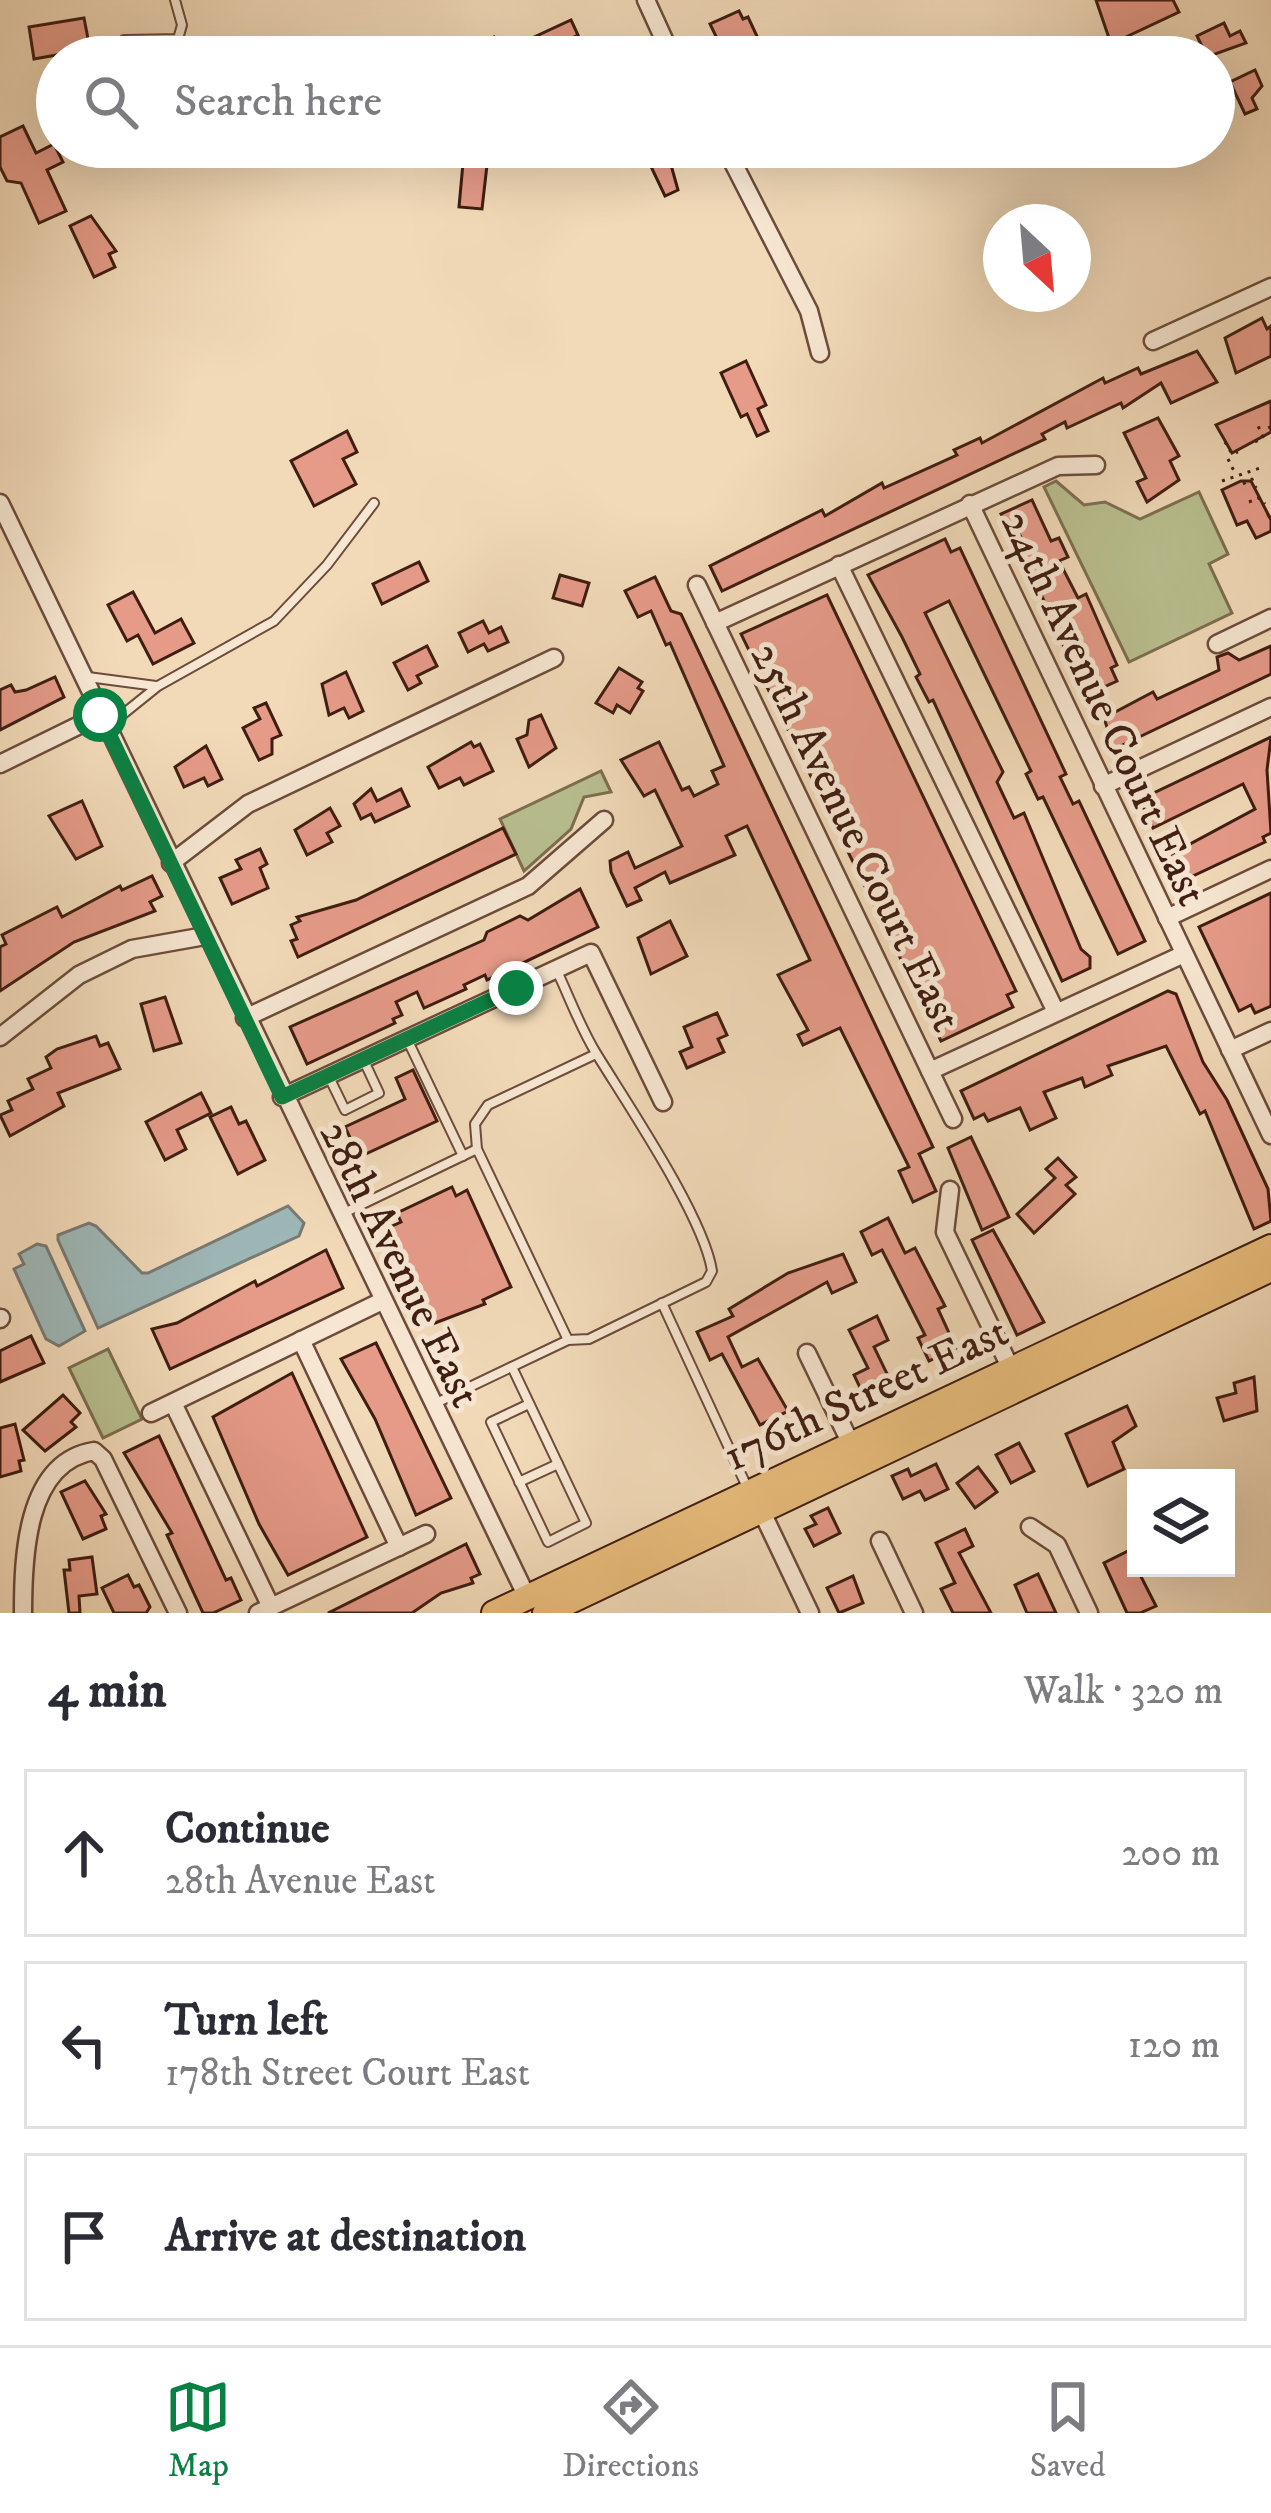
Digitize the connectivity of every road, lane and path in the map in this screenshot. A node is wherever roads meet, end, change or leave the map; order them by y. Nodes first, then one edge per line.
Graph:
1 (175, 0) edge
2 (646, 0) edge
3 (179, 36) edge
4 (662, 36) edge
5 (736, 168) edge
6 (1271, 287) edge
7 (1153, 341) dead end
8 (820, 353) dead end
9 (1258, 426) dead end
10 (1226, 442) dead end
11 (1256, 442) dead end
12 (1238, 452) dead end
13 (1228, 459) dead end
14 (1096, 465) dead end
15 (1263, 467) dead end
16 (1235, 475) junction
17 (1222, 481) dead end
18 (1243, 484) dead end
19 (1256, 488) dead end
20 (1249, 502) dead end
21 (0, 503) edge
22 (374, 503) dead end
23 (970, 504) junction
24 (1264, 504) dead end
25 (839, 565) junction
26 (697, 585) dead end
27 (1271, 618) edge
28 (716, 622) junction
29 (1216, 644) dead end
30 (554, 658) dead end
31 (81, 676) junction
32 (158, 686) junction
33 (1271, 707) edge
34 (103, 722) junction
35 (0, 764) edge
36 (1103, 786) junction
37 (604, 820) dead end
38 (170, 863) junction
39 (1271, 869) edge
40 (1166, 918) junction
41 (205, 936) junction
42 (1184, 954) junction
43 (556, 969) junction
44 (1056, 1012) junction
45 (245, 1018) junction
46 (1271, 1031) edge
47 (0, 1037) edge
48 (407, 1039) junction
49 (1230, 1050) junction
50 (596, 1054) junction
51 (363, 1059) junction
52 (930, 1071) junction
53 (328, 1076) junction
54 (282, 1097) junction
55 (663, 1102) dead end
56 (953, 1119) dead end
57 (1271, 1135) edge
58 (477, 1149) junction
59 (463, 1156) junction
60 (950, 1190) dead end
61 (339, 1215) junction
62 (1271, 1247) edge
63 (1271, 1269) edge
64 (380, 1302) junction
65 (662, 1303) junction
66 (302, 1340) junction
67 (568, 1340) junction
68 (807, 1353) dead end
69 (1023, 1366) junction
70 (512, 1367) junction
71 (172, 1402) junction
72 (529, 1404) junction
73 (430, 1406) junction
74 (151, 1413) dead end
75 (937, 1428) junction
76 (850, 1444) junction
77 (558, 1463) junction
78 (519, 1482) junction
79 (755, 1501) junction
80 (1030, 1527) dead end
81 (426, 1534) dead end
82 (880, 1541) dead end
83 (400, 1547) junction
84 (530, 1608) edge
85 (264, 1610) edge
86 (22, 1613) edge
87 (178, 1613) edge
88 (494, 1613) edge
89 (810, 1613) edge
90 (914, 1613) edge
91 (1089, 1613) edge

1 - 3 lane
2 - 4 street
5 - 8 street
6 - 7 street
9 - 11 path
10 - 12 path
13 - 16 path
14 - 23 street
15 - 16 path
16 - 17 path
18 - 19 path
20 - 24 path
21 - 31 street, 28th Avenue East
22 - 32 lane
23 - 25 street
23 - 36 street, 24th Avenue Court East
25 - 28 street
25 - 44 street
26 - 28 street, 25th Avenue Court East
27 - 29 street
28 - 52 street, 25th Avenue Court East
30 - 38 street
31 - 32 lane
31 - 34 street, 28th Avenue East
32 - 34 lane
33 - 36 street
34 - 35 street
34 - 38 street, 28th Avenue East
36 - 40 street, 24th Avenue Court East
37 - 45 street
38 - 41 street, 28th Avenue East
39 - 40 street
40 - 42 street, 24th Avenue Court East
41 - 45 street, 28th Avenue East
41 - 47 street
42 - 44 street
42 - 49 street, 24th Avenue Court East
43 - 48 street
43 - 50 lane
43 - 55 street
44 - 52 street
45 - 54 street, 28th Avenue East
46 - 49 street
48 - 51 street
48 - 59 lane
49 - 57 street, 24th Avenue Court East
50 - 58 lane
50 - 65 lane
51 - 53 street
51 - 53 lane
52 - 56 street, 25th Avenue Court East
53 - 54 street
54 - 61 street, 28th Avenue East
58 - 59 lane
58 - 67 lane
59 - 61 lane
60 - 69 street
61 - 64 street, 28th Avenue East
62 - 69 main road, 176th Street East
63 - 75 main road, 176th Street East
64 - 66 street
64 - 73 street, 28th Avenue East
65 - 67 lane
65 - 79 lane
66 - 71 street
66 - 83 street
67 - 70 lane
68 - 76 street
69 - 75 main road
69 - 76 main road, 176th Street East
70 - 72 lane
70 - 73 lane
71 - 74 street
71 - 85 street
72 - 77 lane
72 - 78 lane
73 - 84 street, 28th Avenue East
75 - 79 main road, 176th Street East
76 - 79 main road, 176th Street East
77 - 78 lane
77 - 78 lane
79 - 84 main road, 176th Street East
79 - 89 street
80 - 91 street
81 - 83 street
82 - 90 street
83 - 85 street
84 - 88 main road, 176th Street East
86 - 87 street

